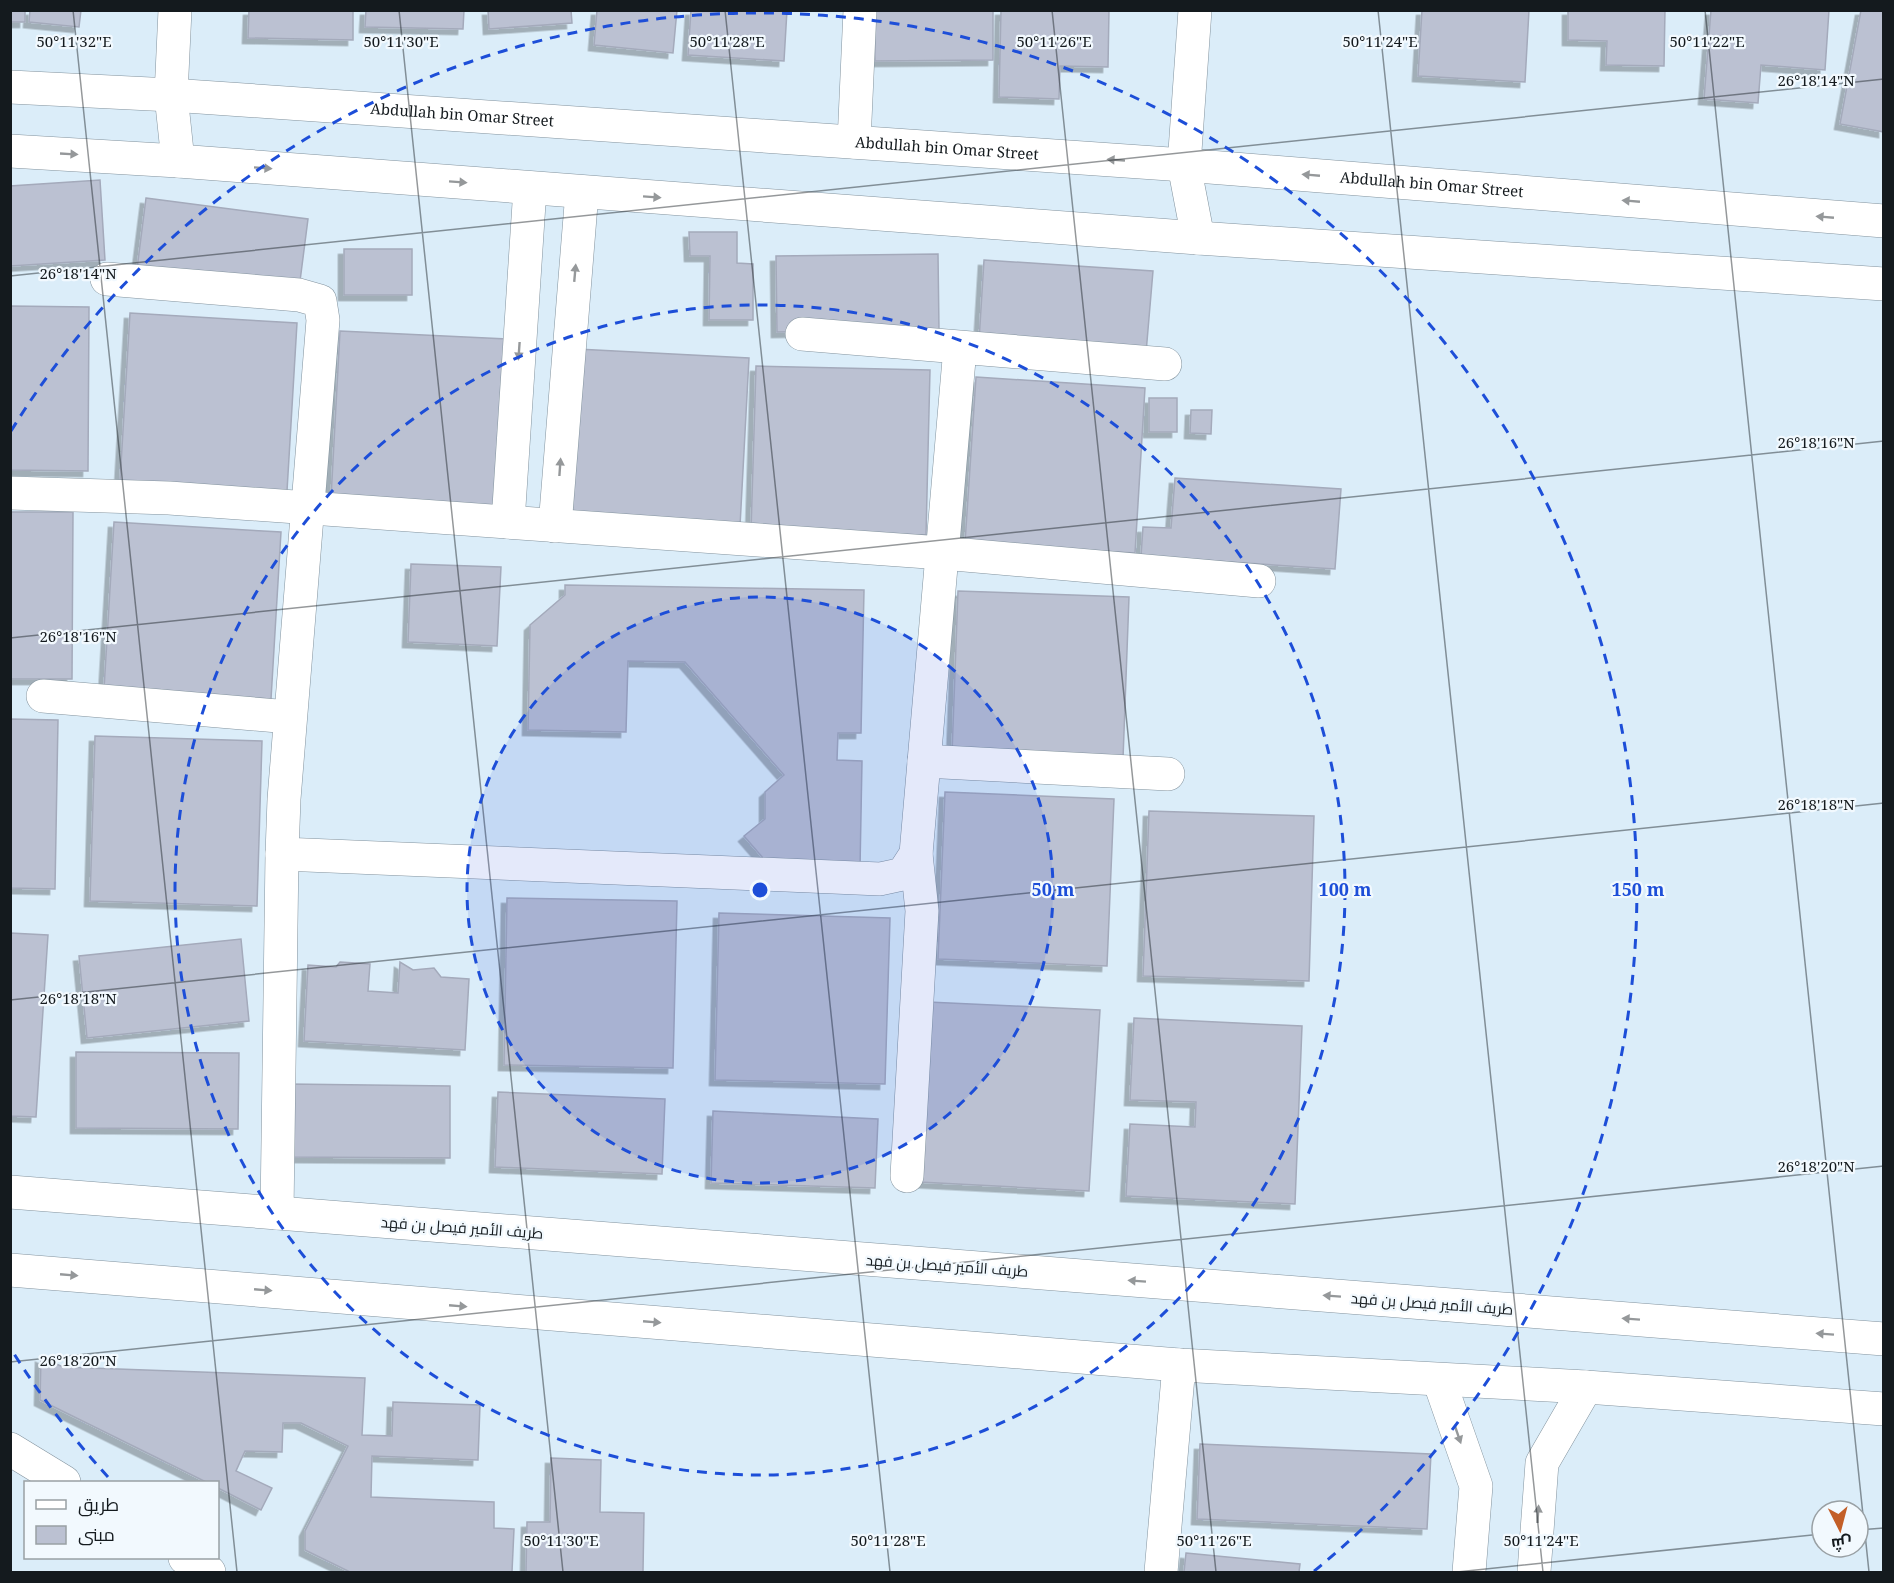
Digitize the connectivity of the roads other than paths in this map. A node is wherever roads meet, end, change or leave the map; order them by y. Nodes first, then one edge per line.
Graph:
1 (175, 10) edge
2 (860, 10) edge
3 (1195, 10) edge
4 (10, 87) edge
5 (171, 95) junction
6 (854, 142) junction
7 (10, 151) edge
8 (178, 161) junction
9 (1184, 165) junction
10 (530, 188) junction
11 (582, 192) junction
12 (1884, 221) edge
13 (1198, 238) junction
14 (107, 279) dead end
15 (1884, 284) edge
16 (522, 306) junction
17 (572, 311) junction
18 (802, 334) dead end
19 (960, 348) junction
20 (1165, 364) dead end
21 (10, 493) edge
22 (308, 508) junction
23 (508, 522) junction
24 (555, 526) junction
25 (942, 553) junction
26 (1259, 581) dead end
27 (43, 696) dead end
28 (290, 717) junction
29 (924, 761) junction
30 (1168, 774) dead end
31 (282, 854) junction
32 (916, 854) junction
33 (907, 1176) dead end
34 (10, 1192) edge
35 (277, 1213) junction
36 (10, 1270) edge
37 (1884, 1339) edge
38 (1179, 1365) junction
39 (1439, 1380) junction
40 (1587, 1387) junction
41 (1884, 1409) edge
42 (10, 1449) edge
43 (62, 1481) edge
44 (188, 1559) edge
45 (209, 1572) edge
46 (1161, 1572) edge
47 (1469, 1572) edge
48 (1534, 1572) edge

1 - 5 street
2 - 6 street
3 - 9 street
4 - 5 street, Abdullah bin Omar Street
5 - 6 street, Abdullah bin Omar Street
5 - 8 street
9 -> 6 street, Abdullah bin Omar Street
7 -> 8 street
8 -> 10 street
12 -> 9 street, Abdullah bin Omar Street
9 - 13 street
10 - 11 street
10 - 16 street
11 -> 13 street
17 -> 11 street
13 - 15 street
14 - 22 street
16 - 17 street
16 -> 23 street
24 -> 17 street
18 - 19 street
19 - 20 street
19 - 25 street
21 - 22 street
22 - 23 street
22 - 28 street
23 - 24 street
24 - 25 street
25 - 26 street
25 - 29 street
27 - 28 street
28 - 31 street
29 - 30 street
29 - 32 street
31 - 32 street
31 - 35 street
32 - 33 street
34 - 35 street, طريف الأمير فيصل بن فهد
37 -> 35 street, طريف الأمير فيصل بن فهد
36 -> 38 street
38 - 39 street
38 - 46 street
39 - 40 street
39 -> 47 street
40 - 41 street
48 -> 40 street
42 - 43 street
44 - 45 street

